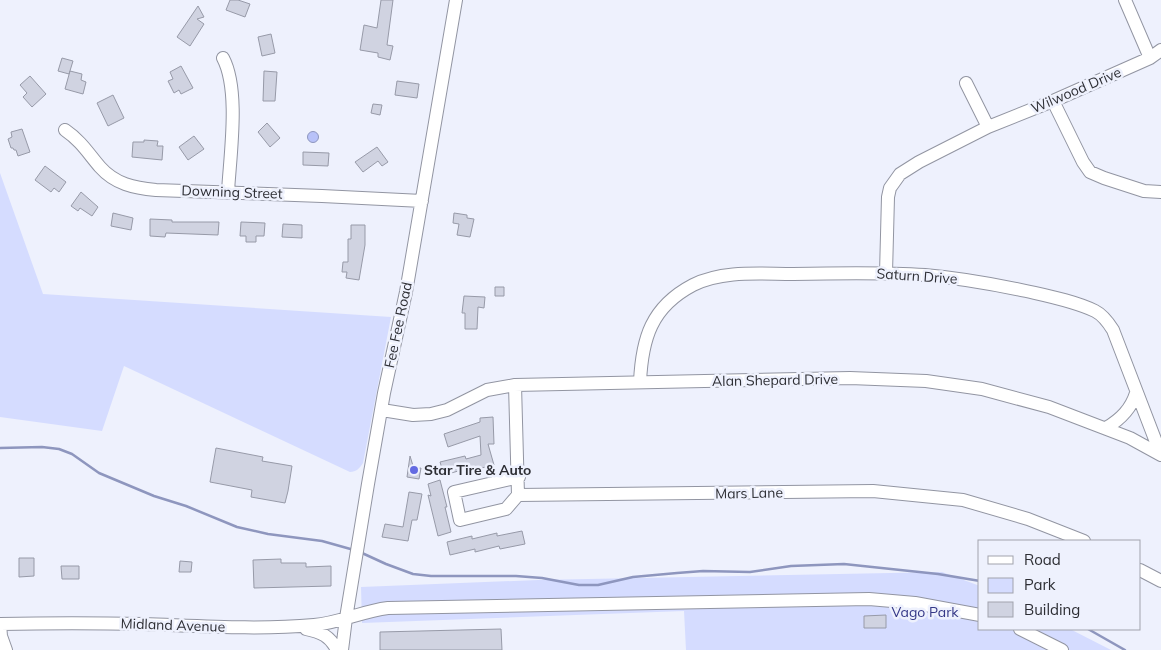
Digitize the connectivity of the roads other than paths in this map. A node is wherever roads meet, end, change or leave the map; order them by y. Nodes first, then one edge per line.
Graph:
1 (456, 0) edge
2 (1125, 0) edge
3 (1161, 50) edge
4 (224, 58) dead end
5 (1150, 58) junction
6 (966, 83) dead end
7 (1053, 101) junction
8 (988, 127) junction
9 (66, 130) dead end
10 (228, 192) junction
11 (1161, 192) edge
12 (422, 201) junction
13 (886, 273) junction
14 (640, 382) junction
15 (515, 385) junction
16 (1136, 393) junction
17 (382, 410) junction
18 (1106, 428) junction
19 (1161, 455) edge
20 (519, 477) junction
21 (518, 496) junction
22 (1081, 540) edge
23 (1141, 570) edge
24 (1160, 580) edge
25 (978, 615) edge
26 (346, 618) junction
27 (0, 624) edge
28 (292, 626) junction
29 (1022, 630) edge
30 (6, 650) edge
31 (337, 650) edge
32 (342, 650) edge
33 (1062, 650) edge

1 - 12 street, Fee Fee Road
2 - 5 street
3 - 5 street, Wilwood Drive
4 - 10 street
5 - 7 street, Wilwood Drive
6 - 8 street
7 - 8 street, Wilwood Drive
7 - 11 street
8 - 13 street, Wilwood Drive
9 - 10 street, Downing Street
10 - 12 street, Downing Street
12 - 17 street, Fee Fee Road
13 - 14 street, Saturn Drive
13 - 16 street, Saturn Drive
14 - 15 street, Alan Shepard Drive
14 - 18 street, Alan Shepard Drive
15 - 17 street, Alan Shepard Drive
15 - 20 street
16 - 18 street
16 - 19 street, Saturn Drive
17 - 26 street, Fee Fee Road
18 - 19 street, Alan Shepard Drive
20 - 21 street
20 - 21 street
21 - 22 street, Mars Lane
23 - 24 street
25 - 26 street, Midland Avenue
26 - 28 street, Midland Avenue
26 - 32 street, Fee Fee Road
27 - 28 street, Midland Avenue
27 - 30 street
28 - 31 street
29 - 33 street

